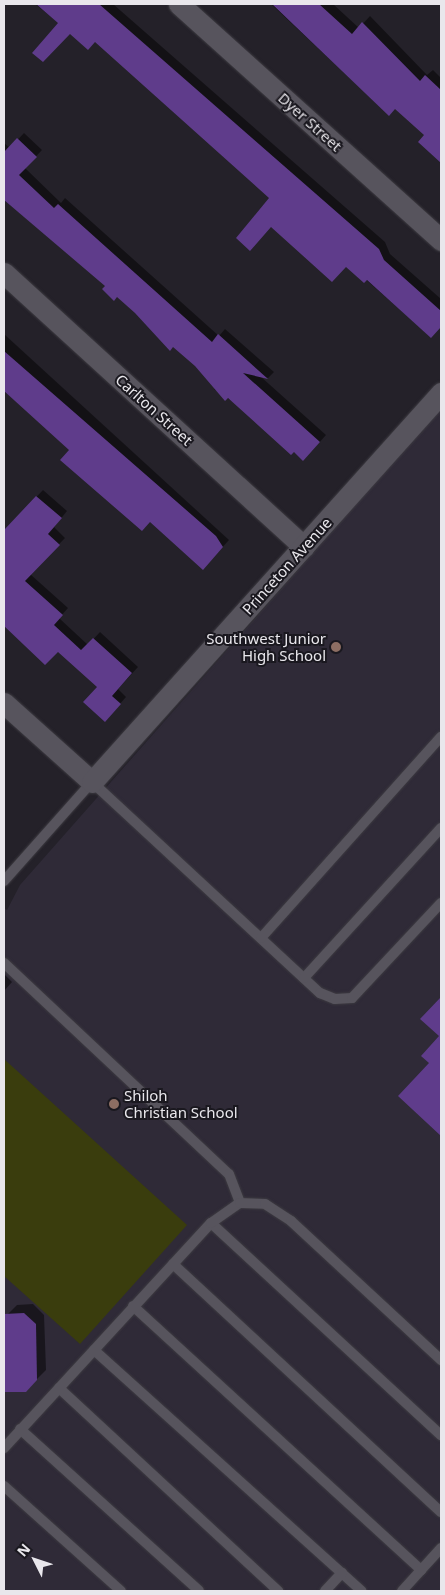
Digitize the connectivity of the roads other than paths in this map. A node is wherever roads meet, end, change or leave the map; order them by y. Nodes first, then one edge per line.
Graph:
1 (179, 4) edge
2 (441, 240) edge
3 (4, 274) edge
4 (441, 393) edge
5 (304, 547) junction
6 (4, 702) edge
7 (441, 737) edge
8 (92, 782) junction
9 (441, 828) edge
10 (4, 881) edge
11 (441, 903) edge
12 (261, 938) junction
13 (4, 963) edge
14 (304, 978) junction
15 (240, 1203) junction
16 (211, 1223) junction
17 (173, 1264) junction
18 (133, 1306) junction
19 (94, 1350) junction
20 (441, 1360) edge
21 (59, 1388) junction
22 (20, 1430) junction
23 (441, 1435) edge
24 (6, 1441) edge
25 (4, 1486) edge
26 (441, 1512) edge
27 (441, 1548) edge
28 (422, 1570) junction
29 (342, 1573) junction
30 (121, 1591) edge
31 (199, 1591) edge
32 (278, 1591) edge
33 (326, 1591) edge
34 (362, 1591) edge
35 (402, 1591) edge

1 - 2 street, Dyer Street
3 - 5 street, Carlton Street
4 - 5 street, Princeton Avenue
5 - 8 street, Princeton Avenue
6 - 8 street
7 - 12 lane
8 - 10 lane
8 - 12 lane
9 - 14 lane
11 - 14 lane
12 - 14 lane
13 - 15 lane
15 - 16 lane
15 - 20 lane
16 - 17 lane
16 - 23 lane
17 - 18 lane
17 - 26 lane
18 - 19 lane
18 - 28 lane
19 - 21 lane
19 - 29 lane
21 - 22 lane
21 - 32 lane
22 - 24 lane
22 - 31 lane
25 - 30 lane
27 - 28 lane
28 - 35 lane
29 - 33 lane
29 - 34 lane

